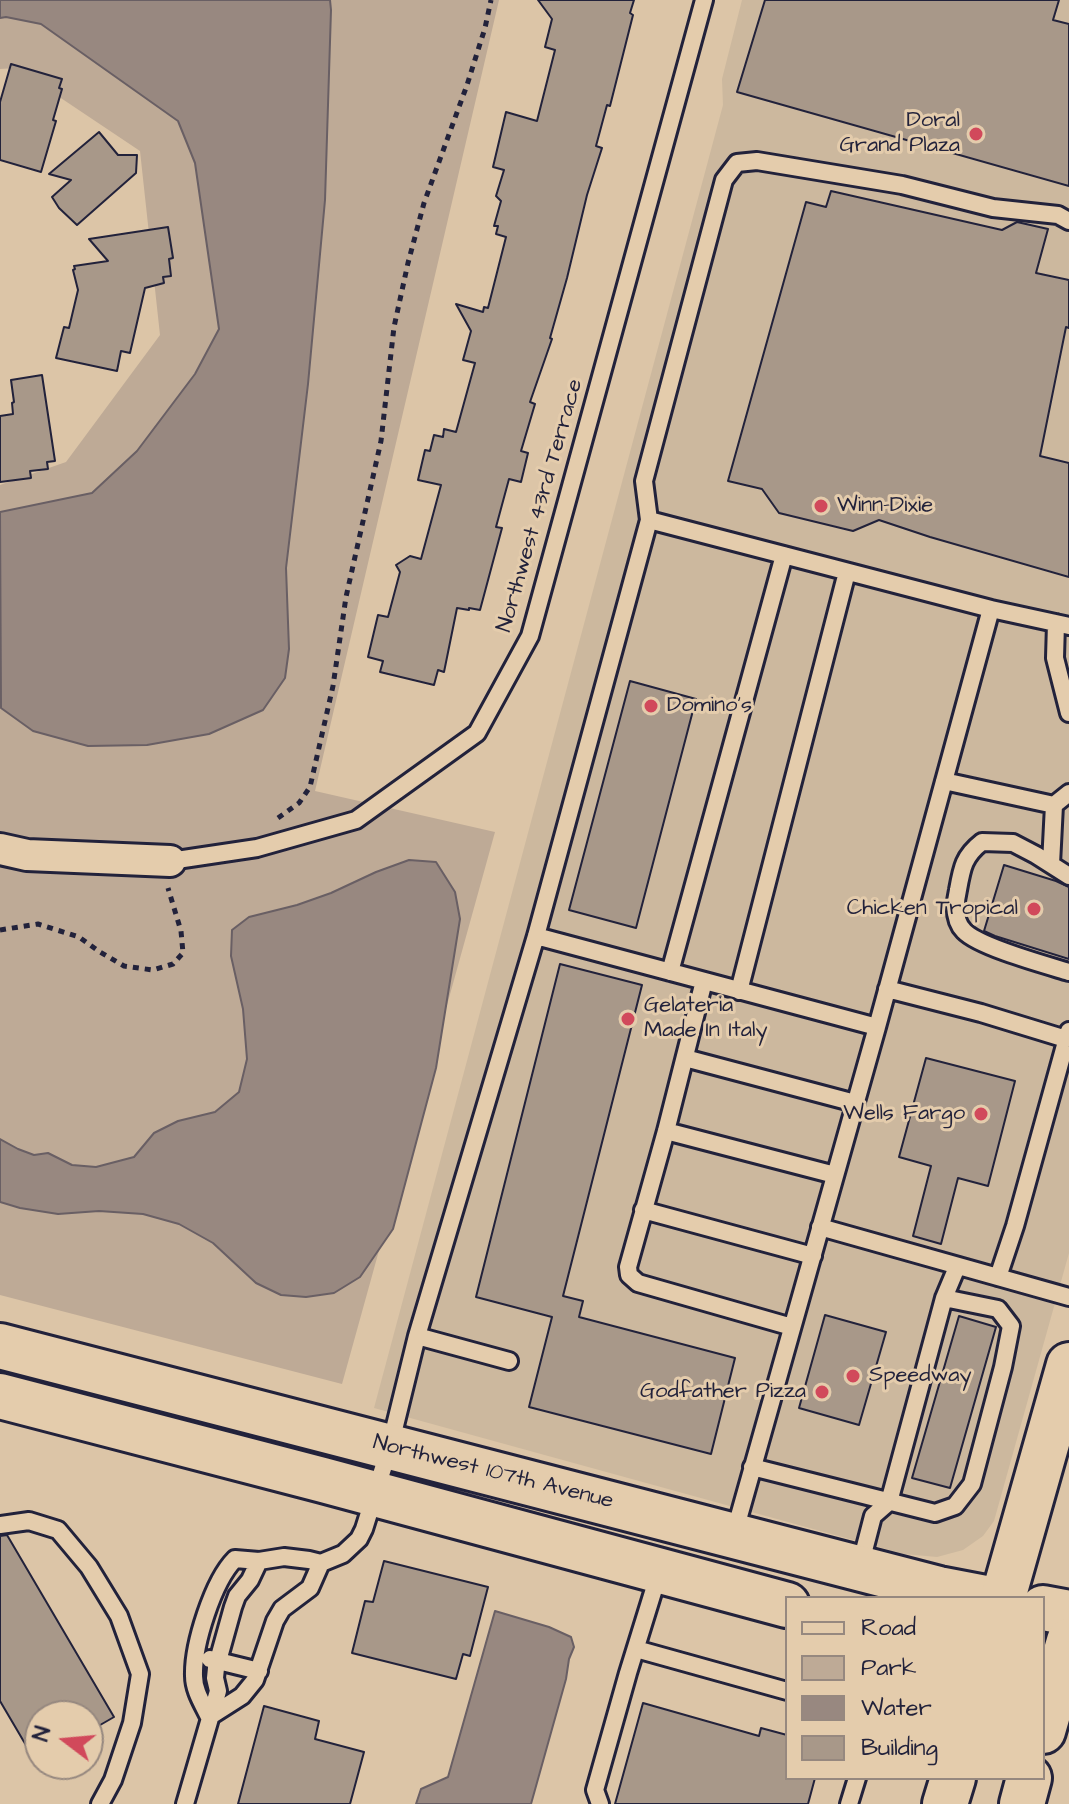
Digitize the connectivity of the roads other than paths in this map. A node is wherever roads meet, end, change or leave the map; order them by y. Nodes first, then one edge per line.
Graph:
1 (704, 0) edge
2 (1069, 221) edge
3 (649, 520) junction
4 (784, 555) junction
5 (847, 572) junction
6 (991, 609) junction
7 (1062, 624) edge
8 (1069, 713) edge
9 (944, 781) junction
10 (1069, 793) edge
11 (1054, 805) junction
12 (0, 849) edge
13 (170, 861) joint
14 (1051, 864) junction
15 (1069, 876) edge
16 (536, 936) junction
17 (670, 972) junction
18 (1069, 972) edge
19 (704, 981) junction
20 (887, 989) junction
21 (739, 991) junction
22 (877, 1027) junction
23 (1068, 1035) edge
24 (685, 1058) junction
25 (855, 1103) junction
26 (666, 1131) junction
27 (835, 1175) junction
28 (643, 1210) junction
29 (820, 1227) junction
30 (813, 1256) junction
31 (957, 1267) junction
32 (998, 1277) junction
33 (1069, 1297) edge
34 (944, 1298) junction
35 (792, 1327) junction
36 (417, 1336) junction
37 (0, 1346) edge
38 (509, 1361) dead end
39 (1069, 1365) edge
40 (0, 1396) edge
41 (390, 1446) junction
42 (752, 1467) junction
43 (375, 1494) junction
44 (889, 1502) junction
45 (0, 1525) edge
46 (734, 1535) junction
47 (259, 1561) junction
48 (321, 1563) junction
49 (859, 1568) junction
50 (657, 1571) junction
51 (976, 1596) edge
52 (1004, 1596) edge
53 (785, 1604) edge
54 (1045, 1608) edge
55 (1069, 1613) edge
56 (636, 1649) junction
57 (196, 1656) junction
58 (218, 1660) junction
59 (1060, 1665) edge
60 (259, 1671) junction
61 (785, 1690) edge
62 (209, 1717) junction
63 (1045, 1723) edge
64 (856, 1780) edge
65 (952, 1780) edge
66 (1028, 1780) edge
67 (600, 1802) edge
68 (100, 1804) edge
69 (185, 1804) edge
70 (849, 1804) edge
71 (945, 1804) edge
72 (1022, 1804) edge

1 - 13 lane, Northwest 43rd Terrace
2 - 3 lane
3 - 4 lane
3 - 16 lane
4 - 5 lane
4 - 17 lane
5 - 6 lane
5 - 21 lane
6 - 7 lane
6 - 9 lane
7 - 8 lane
9 - 11 lane
9 - 20 lane
10 - 11 lane
11 - 14 lane
12 - 13 street
14 - 15 lane
14 - 18 lane
16 - 17 lane
16 - 36 lane
17 - 19 lane
19 - 21 lane
19 - 24 lane
20 - 22 lane
20 - 23 lane
21 - 22 lane
22 - 25 lane
23 - 32 lane
24 - 25 lane
24 - 26 lane
25 - 27 lane
26 - 27 lane
26 - 28 lane
27 - 29 lane
28 - 30 lane
28 - 35 lane
29 - 30 lane
29 - 31 lane
30 - 35 lane
31 - 32 lane
31 - 34 lane
32 - 33 lane
34 - 44 lane
34 - 44 lane
35 - 42 lane
36 - 38 lane
36 - 41 lane
37 - 41 main road, Northwest 107th Avenue
39 - 52 main road
40 - 43 main road
41 - 43 lane
41 - 46 main road, Northwest 107th Avenue
42 - 44 lane
42 - 46 lane
43 - 48 lane
43 - 50 main road
44 - 49 lane
45 - 68 lane
46 - 49 main road, Northwest 107th Avenue
47 - 48 lane
47 - 57 lane
47 - 58 lane
48 - 60 lane
49 - 51 main road, Northwest 107th Avenue
50 - 53 main road
50 - 56 lane
54 - 55 main road
56 - 61 lane
56 - 67 lane
57 - 58 lane
57 - 62 lane
58 - 60 lane
58 - 62 lane
59 - 63 main road
60 - 62 lane
62 - 69 lane
64 - 70 lane
65 - 71 main road
66 - 72 main road

